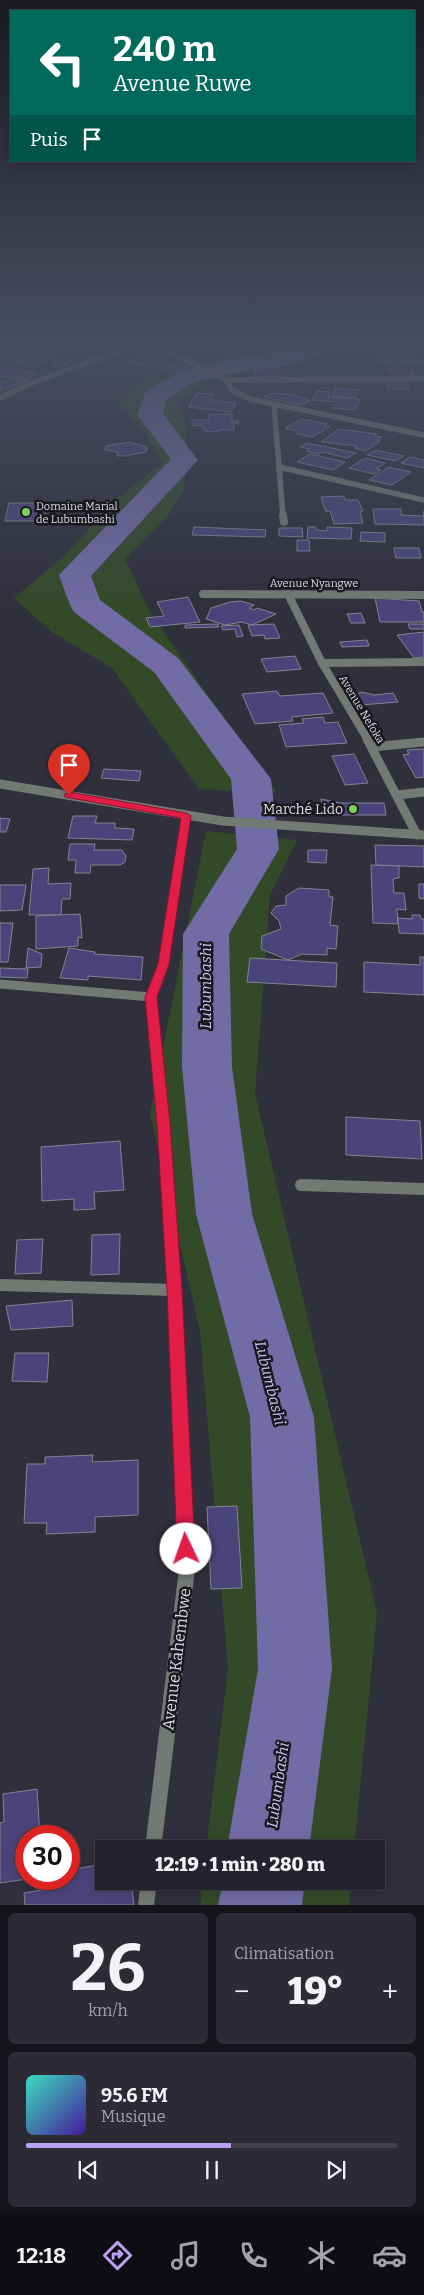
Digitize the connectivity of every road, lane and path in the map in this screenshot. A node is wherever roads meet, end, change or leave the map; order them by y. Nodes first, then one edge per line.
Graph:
1 (276, 432) edge
2 (408, 432) edge
3 (424, 435) edge
4 (279, 467) junction
5 (424, 500) edge
6 (284, 522) dead end
7 (203, 594) dead end
8 (288, 594) junction
9 (424, 596) edge
10 (424, 662) edge
11 (322, 663) junction
12 (424, 742) edge
13 (372, 747) junction
14 (0, 784) edge
15 (424, 792) edge
16 (397, 795) junction
17 (186, 816) junction
18 (420, 835) edge
19 (0, 984) edge
20 (151, 997) junction
21 (301, 1185) dead end
22 (424, 1189) edge
23 (0, 1286) edge
24 (174, 1290) junction
25 (154, 1840) edge
26 (148, 1890) edge
27 (146, 1905) edge

1 - 4 street
2 - 3 street
4 - 5 street
4 - 6 street
7 - 8 street, Avenue Nyangwe
8 - 9 street, Avenue Nyangwe
8 - 11 street, Avenue Nefoka
10 - 11 street
11 - 13 street, Avenue Nefoka
12 - 13 street
13 - 16 street, Avenue Nefoka
14 - 17 street
15 - 16 street
16 - 18 street, Avenue Nefoka
17 - 18 street
17 - 20 street, Avenue Kahembwe
19 - 20 street
20 - 24 street, Avenue Kahembwe
21 - 22 street
23 - 24 street
24 - 25 street, Avenue Kahembwe
26 - 27 street

